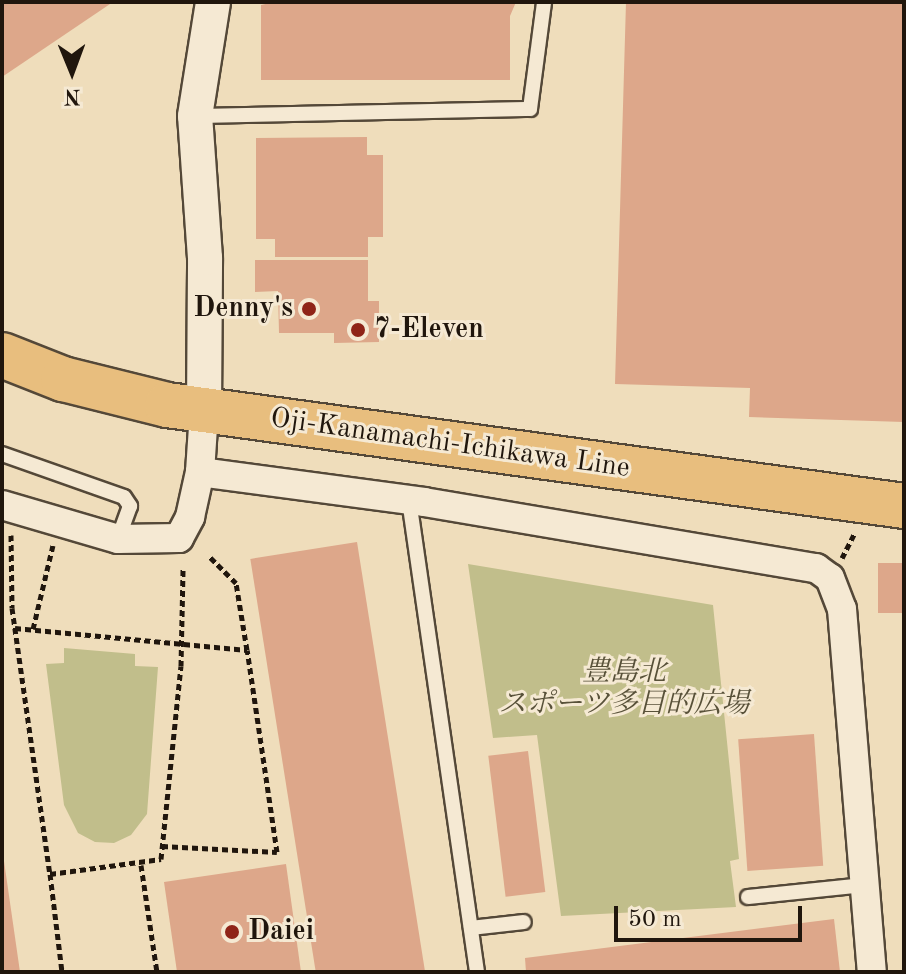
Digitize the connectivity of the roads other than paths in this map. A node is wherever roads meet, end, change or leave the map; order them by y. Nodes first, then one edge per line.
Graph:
1 (213, 2) edge
2 (544, 2) edge
3 (195, 116) junction
4 (2, 355) edge
5 (204, 411) junction
6 (2, 454) edge
7 (200, 472) junction
8 (409, 500) junction
9 (2, 505) edge
10 (904, 506) edge
11 (118, 539) junction
12 (864, 885) junction
13 (748, 897) dead end
14 (524, 922) dead end
15 (471, 928) junction
16 (477, 972) edge
17 (872, 972) edge

1 - 3 street
2 - 3 lane
3 - 5 street
4 - 5 main road, Oji-Kanamachi-Ichikawa Line
5 - 7 street
5 - 10 main road, Oji-Kanamachi-Ichikawa Line
6 - 11 lane
7 - 8 street
7 - 11 street
8 - 12 street
8 - 15 lane
9 - 11 street
12 - 13 lane
12 - 17 street
14 - 15 lane
15 - 16 lane

